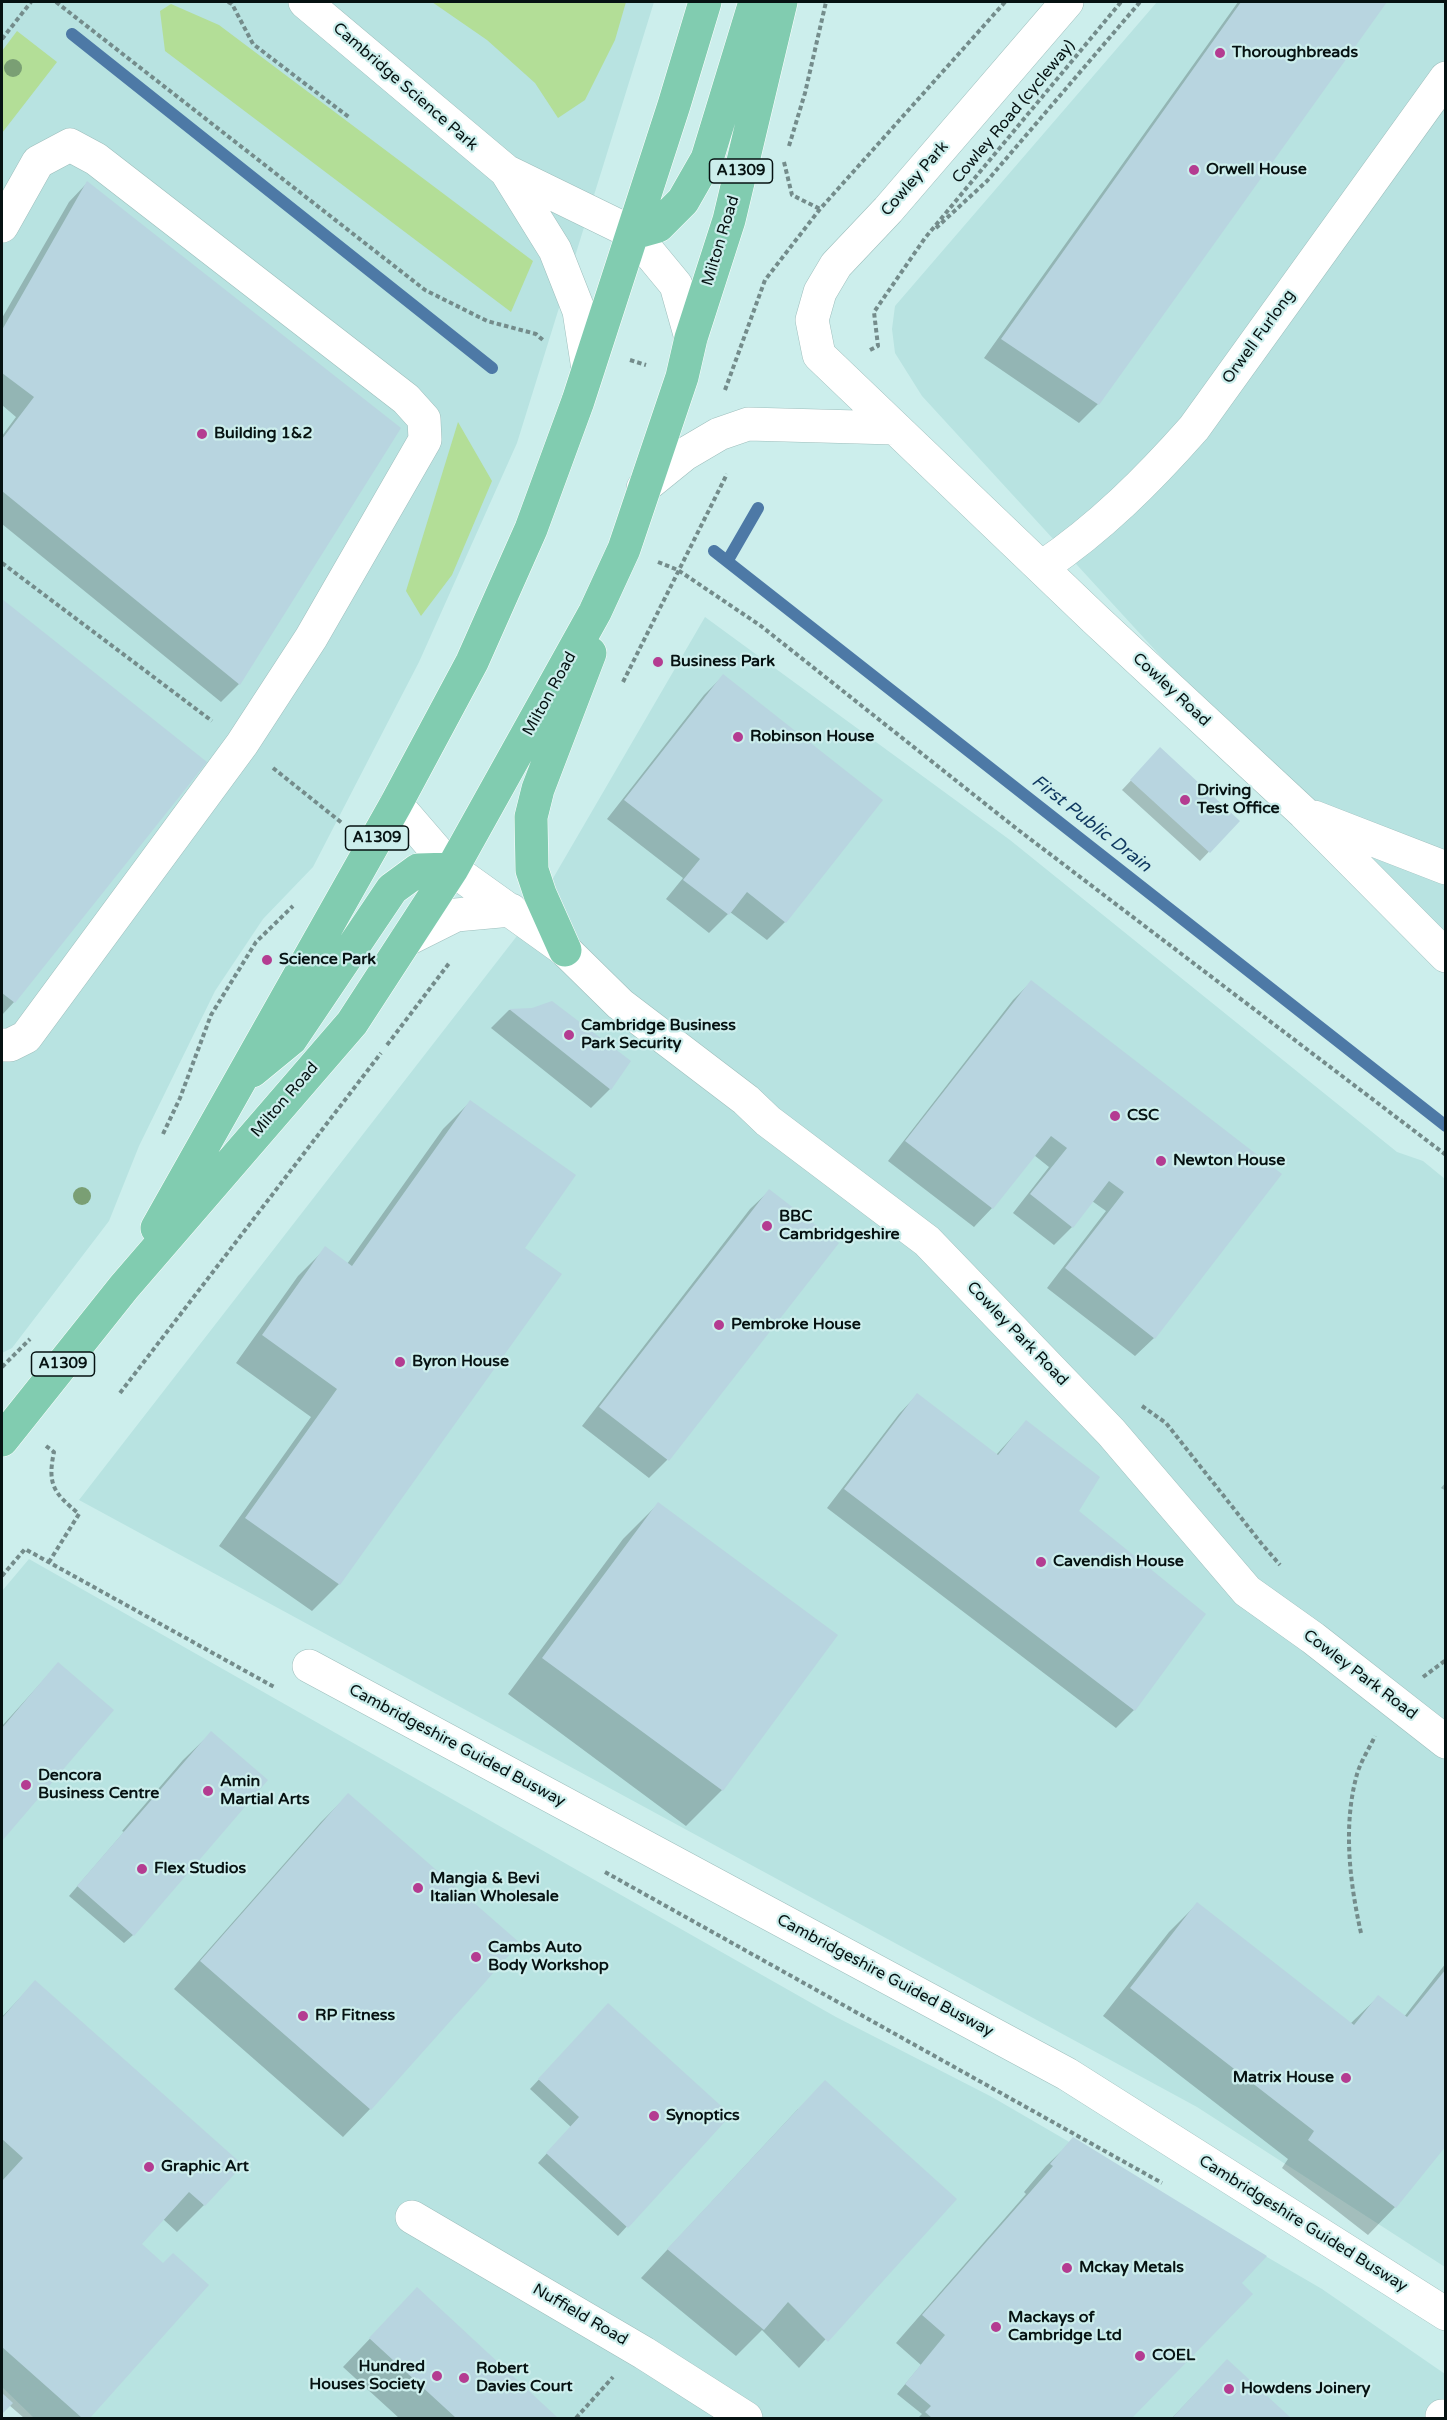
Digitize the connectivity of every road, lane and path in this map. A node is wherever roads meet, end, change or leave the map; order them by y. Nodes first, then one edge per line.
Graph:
1 (31, 2) edge
2 (56, 2) edge
3 (228, 2) edge
4 (305, 2) edge
5 (705, 2) edge
6 (755, 2) edge
7 (781, 2) edge
8 (826, 2) edge
9 (1005, 2) edge
10 (1067, 2) edge
11 (1121, 2) edge
12 (1140, 2) edge
13 (2, 39) edge
14 (1446, 78) edge
15 (350, 118) dead end
16 (506, 171) junction
17 (820, 209) junction
18 (2, 226) edge
19 (633, 233) junction
20 (691, 338) junction
21 (549, 347) dead end
22 (588, 369) junction
23 (833, 370) joint
24 (725, 390) dead end
25 (748, 424) junction
26 (894, 428) junction
27 (643, 488) junction
28 (624, 549) junction
29 (2, 563) edge
30 (1042, 567) junction
31 (678, 570) junction
32 (595, 612) junction
33 (622, 684) dead end
34 (242, 744) junction
35 (396, 804) junction
36 (1304, 813) junction
37 (345, 825) dead end
38 (1446, 868) edge
39 (452, 869) junction
40 (297, 901) dead end
41 (511, 910) junction
42 (406, 940) junction
43 (565, 950) junction
44 (1446, 956) edge
45 (427, 992) dead end
46 (2, 1045) edge
47 (236, 1085) junction
48 (159, 1142) dead end
49 (1446, 1155) edge
50 (124, 1287) junction
51 (120, 1393) dead end
52 (1140, 1405) dead end
53 (2, 1440) edge
54 (54, 1452) dead end
55 (49, 1562) junction
56 (1284, 1569) dead end
57 (2, 1576) edge
58 (1446, 1660) edge
59 (309, 1666) dead end
60 (1429, 1685) dead end
61 (278, 1689) dead end
62 (1397, 1703) junction
63 (1446, 1742) edge
64 (600, 1870) dead end
65 (1361, 1934) dead end
66 (1163, 2183) dead end
67 (412, 2217) dead end
68 (1446, 2314) edge
69 (644, 2353) junction
70 (576, 2418) edge
71 (746, 2418) edge

1 - 13 path
2 - 21 path
3 - 15 path
4 - 16 street, Cambridge Science Park
5 - 19 main road, Milton Road / A1309
6 - 19 main road, A1309
7 - 20 main road, Milton Road / A1309
8 - 17 path
9 - 17 path
10 - 23 street, Cowley Park
11 - 12 path, Cowley Road (cycleway)
14 - 30 street, Orwell Furlong
16 - 19 street, Cambridge Science Park
16 - 22 street, Cambridge Science Park
17 - 24 path
18 - 34 street
19 - 20 street, Cambridge Science Park
19 - 22 main road, Milton Road / A1309
20 - 27 main road, Milton Road / A1309
22 - 35 main road, Milton Road / A1309
23 - 26 street, Cowley Road
25 - 26 street
25 - 27 street
25 - 31 path
26 - 30 street, Cowley Road
27 - 28 main road, Milton Road / A1309
28 - 31 path
28 - 32 main road, Milton Road / A1309
29 - 34 path
30 - 36 street, Cowley Road
31 - 33 path
31 - 49 path
32 - 39 main road, Milton Road / A1309
32 - 43 main road, A1309
34 - 37 path
34 - 46 street
35 - 39 street, A1309
35 - 47 main road, Milton Road / A1309
36 - 38 street
36 - 44 street, Cowley Road
39 - 41 street, A1309
39 - 42 main road, Milton Road / A1309
39 - 47 main road, A1309
40 - 48 path
41 - 42 street
41 - 43 street, A1309
42 - 50 main road, Milton Road / A1309
43 - 62 street, Cowley Park Road
45 - 51 path
47 - 50 main road, Milton Road / A1309
50 - 53 main road, Milton Road / A1309
52 - 56 path
54 - 55 path
55 - 57 path
55 - 61 path
58 - 60 path
59 - 68 street, Cambridgeshire Guided Busway
62 - 63 street, Cowley Park Road
62 - 65 path
64 - 66 path
67 - 69 street, Nuffield Road
69 - 70 path
69 - 71 street, Nuffield Road

